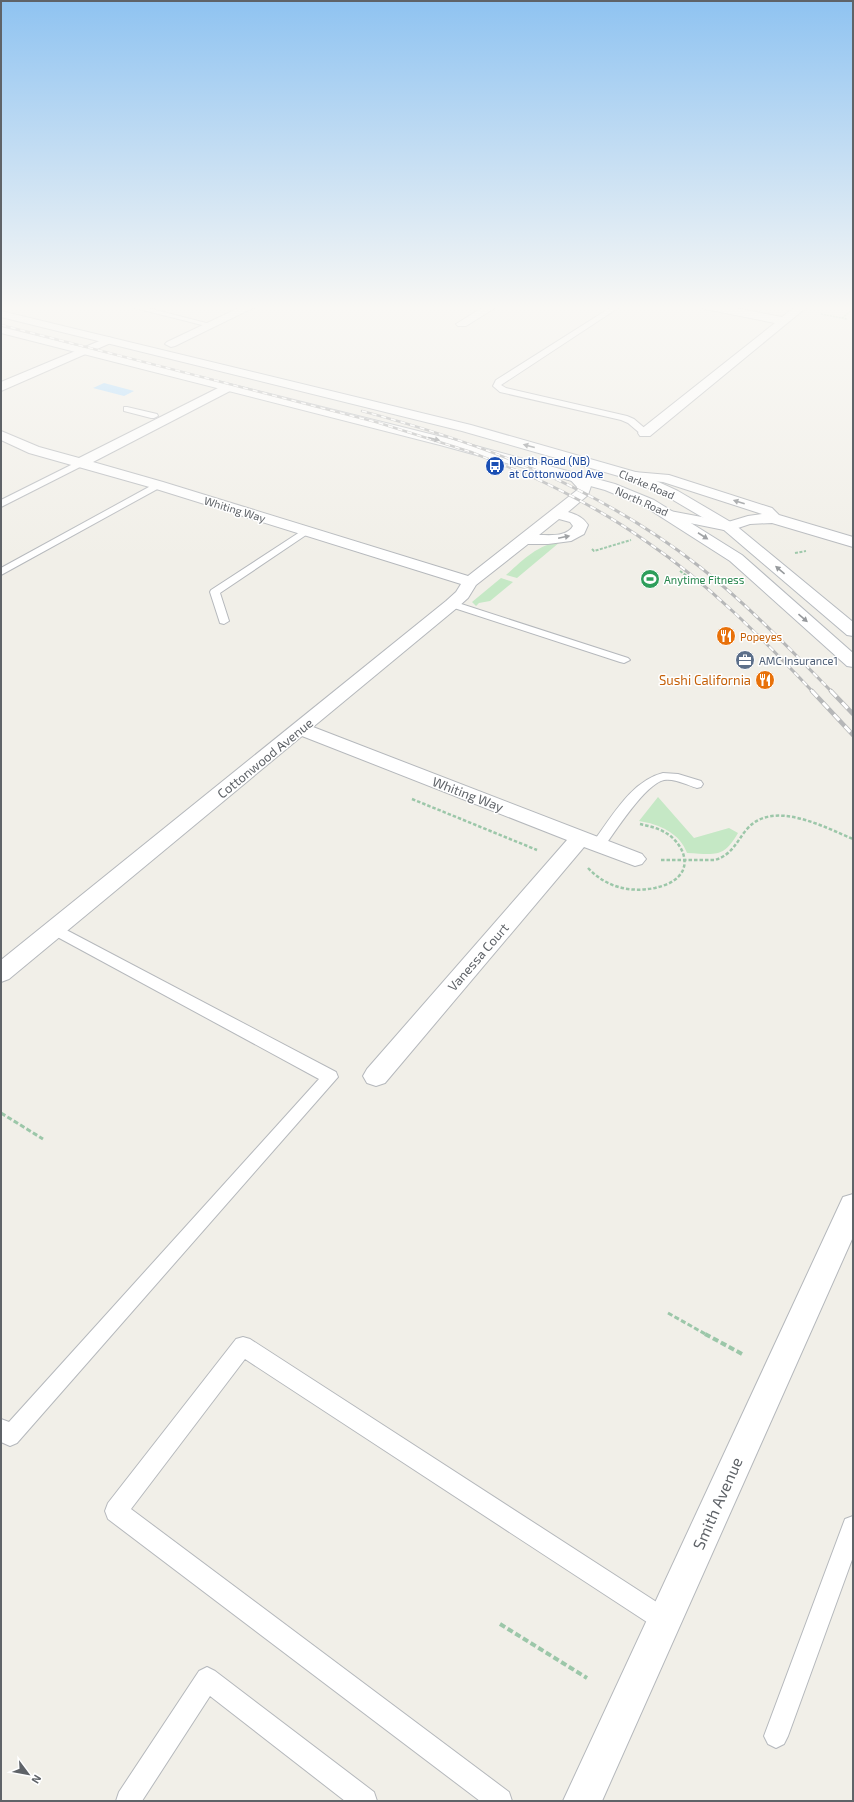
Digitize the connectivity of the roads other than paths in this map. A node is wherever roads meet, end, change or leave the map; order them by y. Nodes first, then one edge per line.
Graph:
1 (222, 390) edge
2 (235, 390) edge
3 (312, 390) edge
4 (503, 390) edge
5 (698, 390) edge
6 (127, 409) dead end
7 (154, 416) dead end
8 (645, 433) joint
9 (1, 436) edge
10 (79, 464) junction
11 (574, 476) junction
12 (634, 476) junction
13 (158, 485) junction
14 (1, 504) edge
15 (557, 514) junction
16 (670, 515) junction
17 (773, 518) junction
18 (729, 527) junction
19 (306, 531) junction
20 (530, 536) junction
21 (853, 542) edge
22 (1, 572) edge
23 (470, 582) junction
24 (452, 604) junction
25 (224, 622) dead end
26 (853, 631) edge
27 (624, 660) dead end
28 (853, 662) edge
29 (301, 729) junction
30 (697, 784) dead end
31 (589, 842) junction
32 (635, 859) road end
33 (55, 929) junction
34 (1, 973) edge
35 (376, 1076) dead end
36 (853, 1206) edge
37 (1, 1429) edge
38 (853, 1527) edge
39 (664, 1620) junction
40 (776, 1736) dead end
41 (128, 1801) edge
42 (365, 1801) edge
43 (500, 1801) edge
44 (582, 1801) edge

1 - 10 street
2 -> 11 street, North Road
12 -> 3 street, Clarke Road
4 - 8 lane
5 - 8 street
6 - 7 lane
9 - 10 street, Whiting Way
10 - 13 street, Whiting Way
10 - 14 lane
11 - 15 street, Cottonwood Avenue
11 - 16 street, North Road
17 -> 12 street, North Road
12 - 18 street, Clarke Road
13 - 19 street, Whiting Way
13 - 22 lane
15 - 20 street, Cottonwood Avenue
20 -> 15 street
16 - 18 street, North Road
16 -> 28 street, Clarke Road
17 - 18 street, North Road
17 - 21 street, North Road
26 -> 18 street, Clarke Road
19 - 23 street, Whiting Way
19 - 25 lane
20 - 23 street, Cottonwood Avenue
23 - 24 street, Cottonwood Avenue
24 - 27 lane
24 - 29 street, Cottonwood Avenue
29 - 31 street, Whiting Way
29 - 33 street, Cottonwood Avenue
30 - 31 lane
31 - 32 street, Whiting Way
31 - 35 street, Vanessa Court
33 - 34 street, Cottonwood Avenue
33 - 37 lane
36 - 39 street, Smith Avenue
38 - 40 lane
39 - 43 lane
39 - 44 street, Smith Avenue
41 - 42 lane

